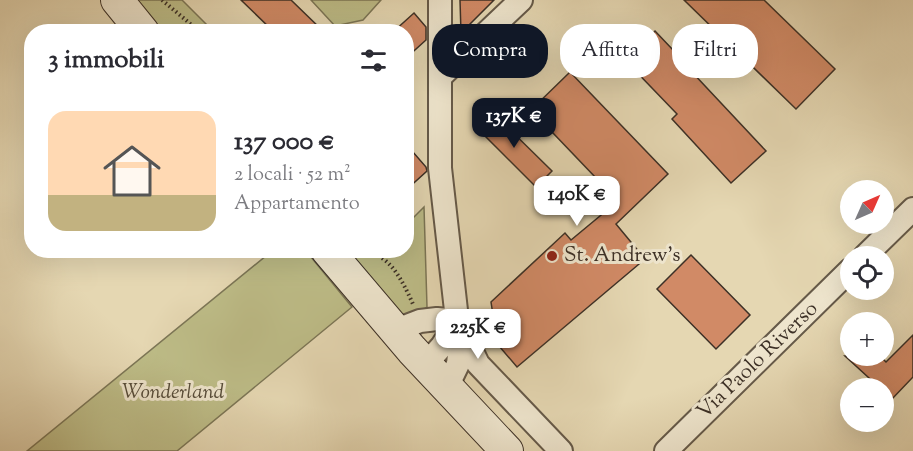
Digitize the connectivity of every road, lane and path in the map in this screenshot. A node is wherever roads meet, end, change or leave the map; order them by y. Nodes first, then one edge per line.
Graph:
1 (117, 0) edge
2 (162, 0) edge
3 (440, 0) edge
4 (521, 0) edge
5 (136, 24) edge
6 (190, 24) edge
7 (440, 24) edge
8 (496, 24) edge
9 (440, 78) edge
10 (913, 209) edge
11 (875, 246) edge
12 (334, 258) edge
13 (840, 280) edge
14 (458, 321) junction
15 (410, 348) junction
16 (446, 389) junction
17 (507, 451) edge
18 (561, 451) edge
19 (666, 451) edge

1 - 5 main road
2 - 6 path
3 - 7 street
4 - 8 street
9 - 14 street
10 - 11 street
12 - 15 main road
13 - 19 street, Via Paolo Riverso
14 - 15 street
14 - 15 street
14 - 16 street
14 - 18 street
15 - 16 main road
16 - 17 main road

